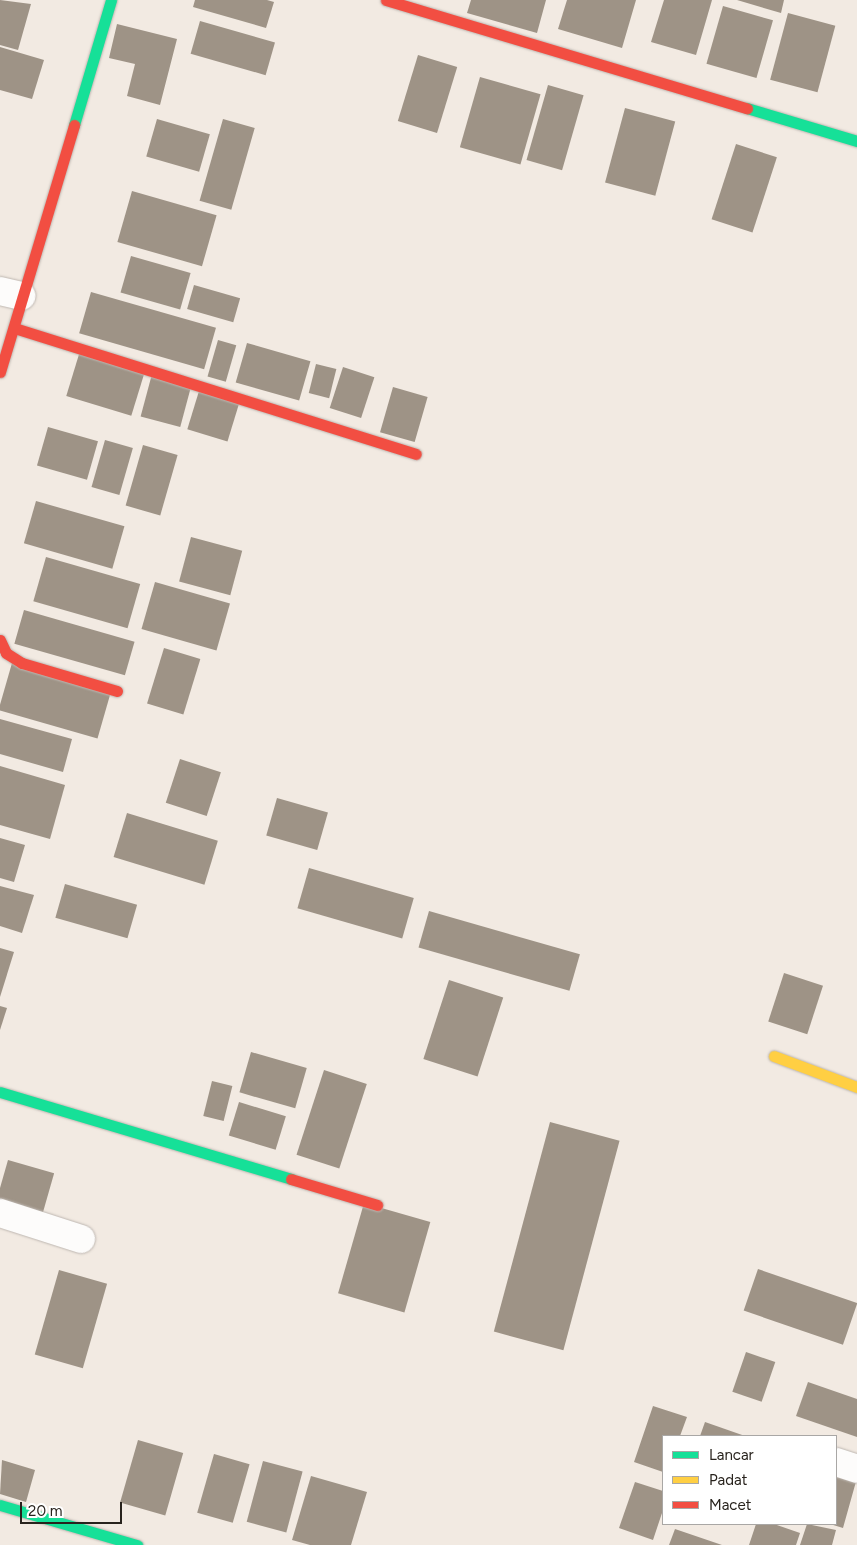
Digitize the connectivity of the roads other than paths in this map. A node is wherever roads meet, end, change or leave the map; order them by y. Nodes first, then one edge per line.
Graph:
1 (111, 0) edge
2 (386, 0) edge
3 (857, 141) edge
4 (11, 293) edge
5 (14, 328) junction
6 (0, 372) edge
7 (416, 454) dead end
8 (0, 640) edge
9 (118, 691) dead end
10 (774, 1056) dead end
11 (857, 1087) edge
12 (0, 1092) edge
13 (377, 1205) dead end
14 (0, 1213) edge
15 (82, 1239) dead end
16 (837, 1462) edge
17 (857, 1468) edge
18 (0, 1505) edge
19 (137, 1545) edge

1 - 4 street
2 - 3 street
4 - 5 street
5 - 6 street
5 - 7 street
8 - 9 street
10 - 11 street
12 - 13 street
14 - 15 street
16 - 17 street
18 - 19 street

